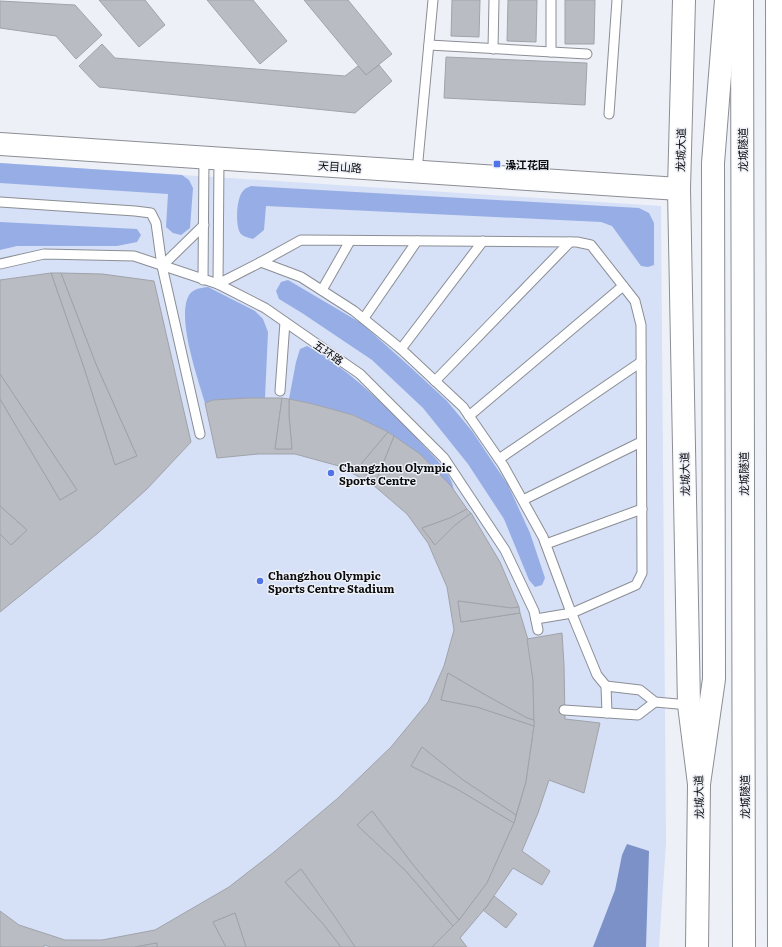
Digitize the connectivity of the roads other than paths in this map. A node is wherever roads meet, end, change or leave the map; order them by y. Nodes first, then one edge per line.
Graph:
1 (433, 0) edge
2 (494, 0) edge
3 (551, 0) edge
4 (617, 0) edge
5 (684, 0) edge
6 (726, 0) edge
7 (742, 0) edge
8 (777, 0) edge
9 (429, 45) junction
10 (493, 49) junction
11 (551, 52) junction
12 (587, 54) dead end
13 (609, 114) dead end
14 (0, 144) edge
15 (212, 158) junction
16 (416, 171) junction
17 (679, 189) junction
18 (0, 202) edge
19 (204, 225) junction
20 (350, 241) junction
21 (417, 241) junction
22 (483, 241) junction
23 (570, 242) junction
24 (261, 262) junction
25 (0, 264) edge
26 (162, 266) junction
27 (203, 280) junction
28 (218, 284) junction
29 (623, 286) junction
30 (322, 290) junction
31 (364, 318) junction
32 (285, 322) junction
33 (401, 349) junction
34 (641, 362) junction
35 (435, 381) junction
36 (280, 391) dead end
37 (469, 416) junction
38 (200, 434) dead end
39 (641, 442) junction
40 (499, 459) junction
41 (523, 500) junction
42 (642, 509) junction
43 (546, 544) junction
44 (572, 613) junction
45 (536, 619) junction
46 (538, 630) dead end
47 (606, 686) junction
48 (655, 702) junction
49 (689, 705) junction
50 (564, 710) dead end
51 (607, 712) junction
52 (699, 784) junction
53 (698, 944) edge
54 (744, 947) edge
55 (779, 947) edge

1 - 9 lane
2 - 10 lane
3 - 11 lane
4 - 13 lane
5 - 17 main road, 龙城大道
6 - 52 main road
7 - 54 main road, 龙城隧道
8 - 55 main road
9 - 10 lane
9 - 16 lane
10 - 11 lane
11 - 12 lane
14 - 15 main road, 天目山路
15 - 16 main road, 天目山路
15 - 19 lane
15 - 28 lane
16 - 17 main road, 天目山路
17 - 49 main road, 龙城大道
18 - 26 lane
19 - 26 lane
19 - 27 lane
20 - 21 lane
20 - 24 lane
20 - 30 lane
21 - 22 lane
21 - 31 lane
22 - 23 lane
22 - 33 lane
23 - 29 lane
23 - 35 lane
24 - 28 lane
24 - 30 lane
25 - 26 lane, 五环路
26 - 27 lane, 五环路
26 - 38 lane
27 - 28 lane, 五环路
28 - 32 lane, 五环路
29 - 34 lane
29 - 37 lane
30 - 31 lane
31 - 33 lane
32 - 36 lane
32 - 45 lane, 五环路
33 - 35 lane
34 - 39 lane
34 - 40 lane
35 - 37 lane
37 - 40 lane
39 - 41 lane
39 - 42 lane
40 - 41 lane
41 - 43 lane
42 - 43 lane
42 - 44 lane
43 - 44 lane
44 - 45 lane
44 - 47 lane
45 - 46 lane, 五环路
47 - 48 lane
47 - 51 lane
48 - 49 lane
48 - 51 lane
49 - 52 main road, 龙城大道
50 - 51 lane
52 - 53 main road, 龙城大道

